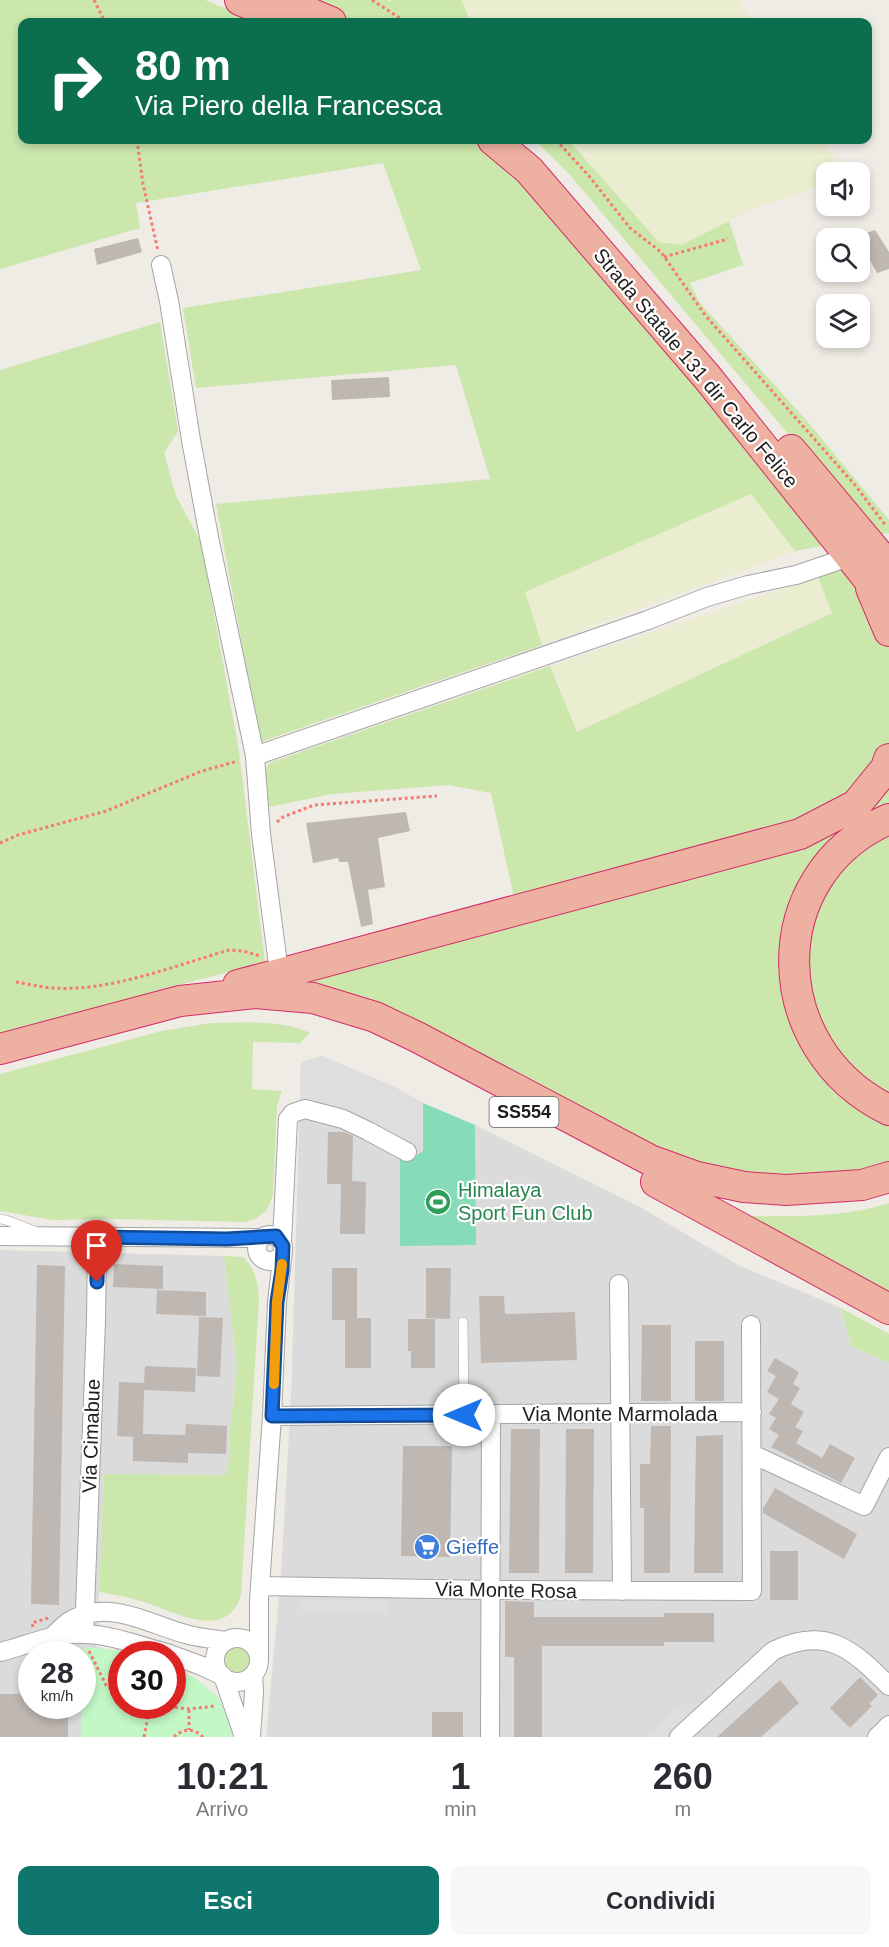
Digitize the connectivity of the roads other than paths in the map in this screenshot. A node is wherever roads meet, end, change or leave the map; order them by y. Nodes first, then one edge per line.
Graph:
1 (240, 0) edge
2 (279, 0) edge
3 (282, 18) edge
4 (322, 18) edge
5 (498, 144) edge
6 (526, 144) edge
7 (161, 265) road end
8 (843, 559) dead end
9 (879, 573) edge
10 (889, 605) edge
11 (889, 631) edge
12 (255, 756) junction
13 (889, 759) edge
14 (889, 819) edge
15 (278, 969) junction
16 (180, 1001) junction
17 (0, 1049) edge
18 (0, 1064) edge
19 (889, 1110) edge
20 (407, 1152) dead end
21 (889, 1177) edge
22 (656, 1182) junction
23 (889, 1195) edge
24 (0, 1219) edge
25 (0, 1236) edge
26 (51, 1237) junction
27 (97, 1237) junction
28 (269, 1246) junction
29 (620, 1284) dead end
30 (889, 1310) edge
31 (463, 1322) dead end
32 (751, 1325) dead end
33 (752, 1412) junction
34 (621, 1414) junction
35 (464, 1415) junction
36 (491, 1415) junction
37 (272, 1416) junction
38 (752, 1454) junction
39 (889, 1457) edge
40 (491, 1590) junction
41 (622, 1591) junction
42 (260, 1593) junction
43 (84, 1615) junction
44 (52, 1637) junction
45 (85, 1639) junction
46 (232, 1639) junction
47 (124, 1641) edge
48 (0, 1652) edge
49 (186, 1660) edge
50 (256, 1667) junction
51 (223, 1676) junction
52 (889, 1686) edge
53 (889, 1725) edge
54 (244, 1737) edge
55 (250, 1737) edge
56 (490, 1737) edge
57 (679, 1737) edge
58 (877, 1737) edge

1 - 3 highway
2 - 4 highway
5 - 9 highway, Strada Statale 131 dir Carlo Felice
6 - 9 highway, Strada Statale 131 dir Carlo Felice
7 - 12 street
8 - 12 street
9 - 10 highway, Strada Statale 131 dir Carlo Felice
9 - 11 highway
12 - 15 street
13 - 15 highway
14 - 19 highway
15 - 16 highway
16 - 17 highway, SS554
16 - 21 highway, SS554
18 - 22 highway, SS554
20 - 28 street
22 - 23 highway, SS554
22 - 30 highway
24 - 26 lane
25 - 26 street
26 - 27 street
27 - 28 street
27 - 43 street, Via Cimabue
28 - 37 street
29 - 34 street
31 - 35 lane
32 - 33 street
33 - 34 street, Via Monte Marmolada
33 - 38 street
34 - 36 street, Via Monte Marmolada
34 - 41 street
35 - 36 street, Via Monte Marmolada
35 - 37 street, Via Monte Marmolada
36 - 40 street
37 - 42 street
38 - 39 street
38 - 41 street, Via Monte Rosa
40 - 41 street, Via Monte Rosa
40 - 42 street, Via Monte Rosa
40 - 56 street
42 - 46 street
42 - 50 street
43 - 44 street
43 - 45 street, Via Cimabue
43 - 46 street
44 - 45 street
44 - 48 street
45 - 47 street
46 - 50 street
46 - 51 street
49 - 51 street
50 - 51 street
50 - 55 street
51 - 54 street
52 - 57 street
53 - 58 street

